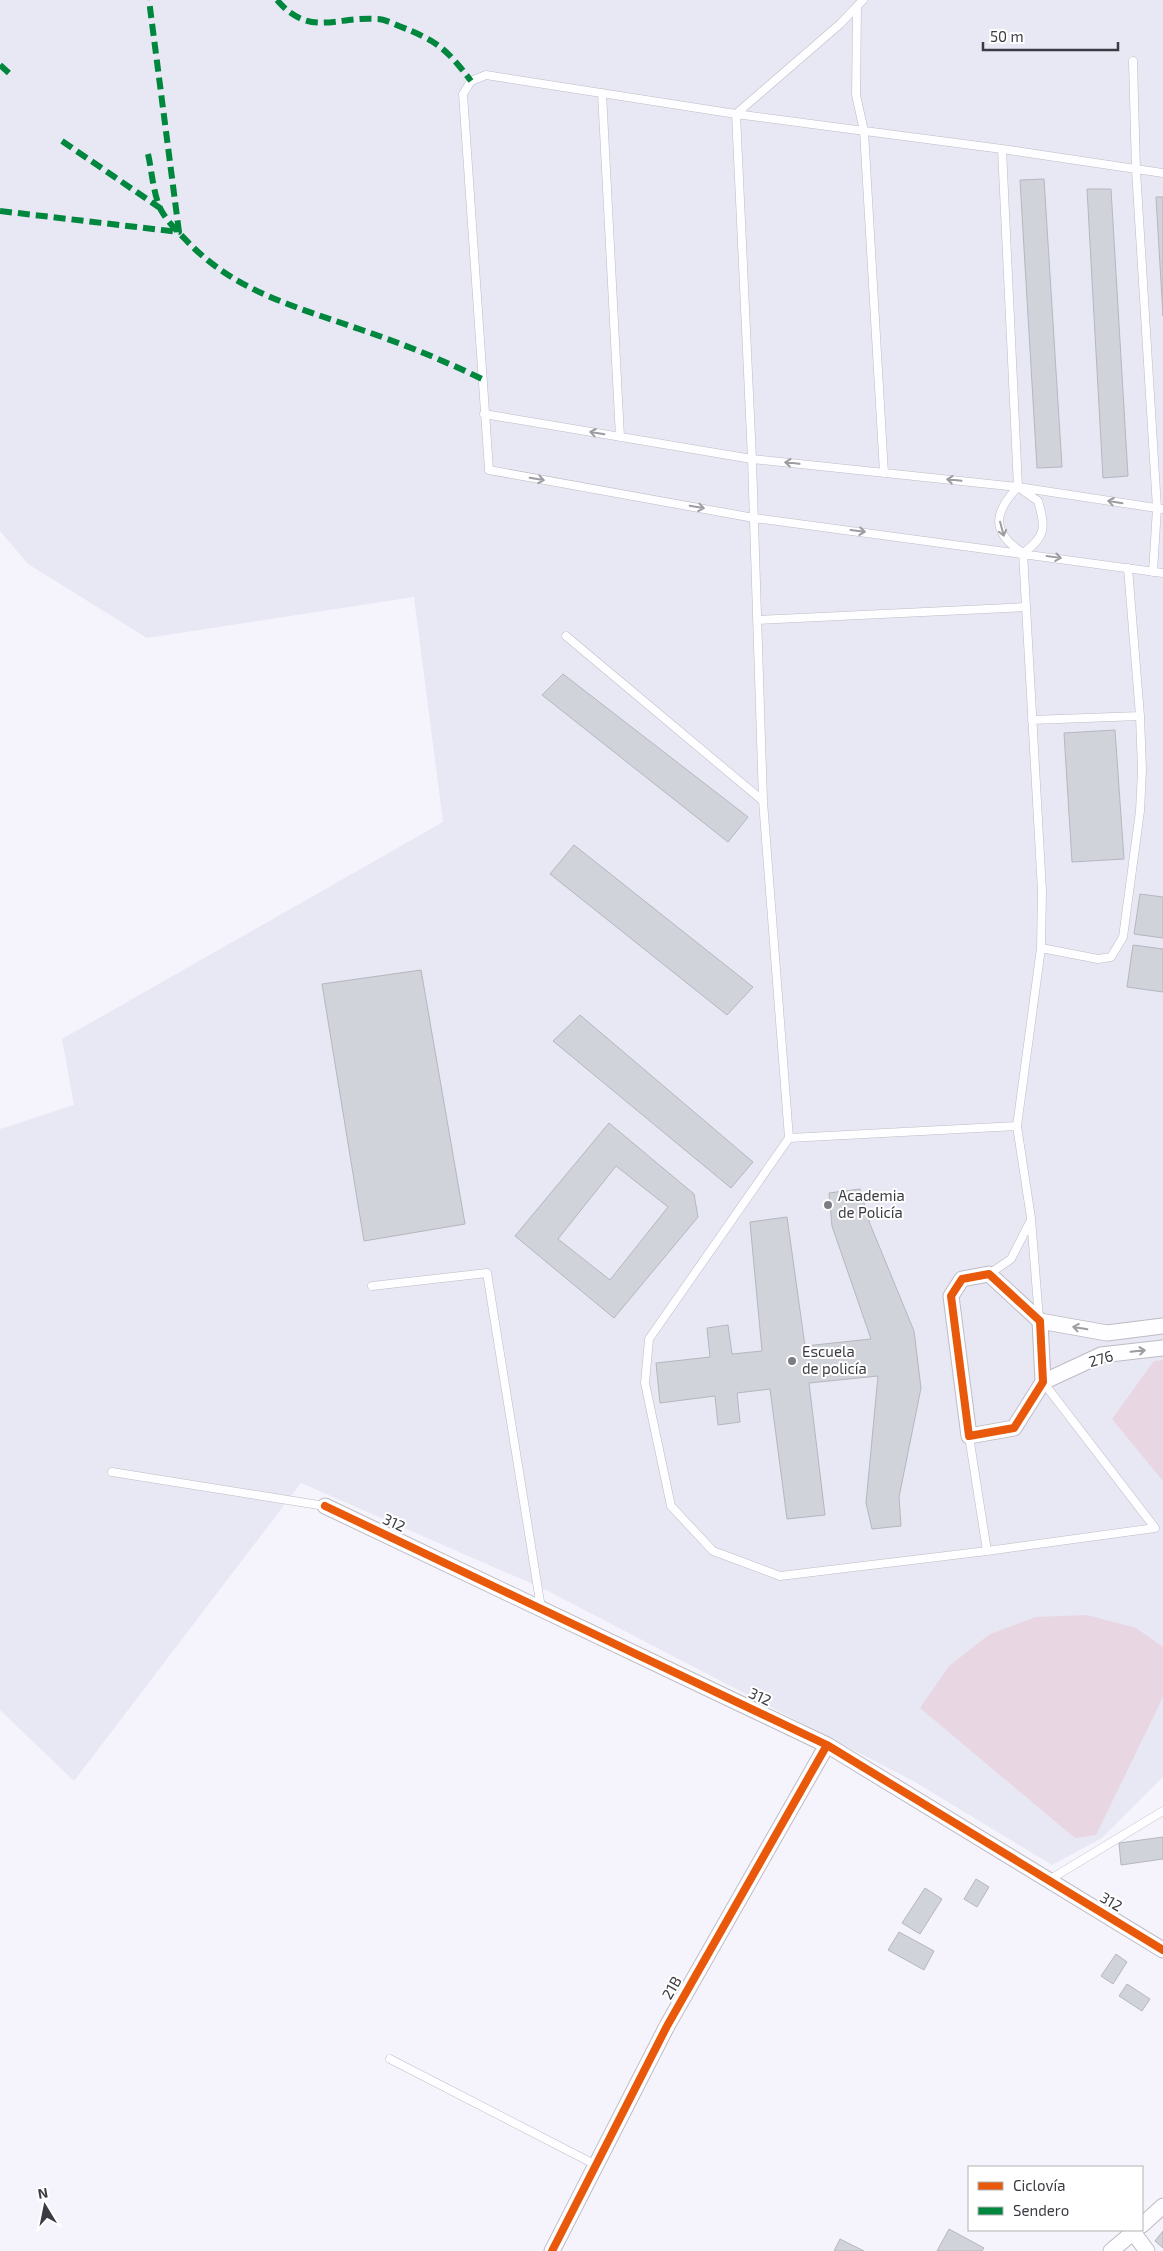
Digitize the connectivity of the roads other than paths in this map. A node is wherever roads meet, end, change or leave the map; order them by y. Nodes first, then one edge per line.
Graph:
1 (863, 0) edge
2 (856, 6) junction
3 (1132, 61) dead end
4 (602, 93) junction
5 (736, 114) junction
6 (864, 131) junction
7 (1002, 149) junction
8 (1136, 170) junction
9 (1163, 173) edge
10 (484, 414) junction
11 (620, 437) junction
12 (752, 459) junction
13 (884, 473) junction
14 (1018, 487) junction
15 (1160, 509) edge
16 (754, 518) junction
17 (1023, 553) junction
18 (1128, 568) junction
19 (1153, 572) junction
20 (1163, 573) edge
21 (1026, 607) junction
22 (758, 620) junction
23 (566, 636) dead end
24 (1140, 716) junction
25 (1032, 720) junction
26 (762, 800) junction
27 (1042, 948) junction
28 (1017, 1126) junction
29 (789, 1138) junction
30 (1031, 1218) junction
31 (989, 1274) junction
32 (372, 1286) dead end
33 (1040, 1321) junction
34 (1163, 1326) edge
35 (1163, 1348) edge
36 (1043, 1382) junction
37 (969, 1436) junction
38 (112, 1472) dead end
39 (326, 1506) joint
40 (987, 1551) junction
41 (541, 1608) junction
42 (827, 1745) junction
43 (1163, 1811) edge
44 (1049, 1880) junction
45 (1163, 1950) edge
46 (390, 2059) dead end
47 (596, 2165) junction
48 (1163, 2206) edge
49 (1143, 2224) edge
50 (1135, 2231) edge
51 (1138, 2231) edge
52 (552, 2251) edge
53 (1111, 2251) edge
54 (1147, 2251) edge

1 - 2 lane
2 - 5 lane
2 - 6 lane
3 - 8 lane
4 - 5 lane
4 - 10 lane
4 - 11 lane
5 - 6 lane
5 - 12 lane
6 - 7 lane
6 - 13 lane
7 - 8 lane
7 - 14 lane
8 - 9 lane
8 - 15 lane
11 -> 10 lane
10 -> 16 lane
11 - 12 lane
13 -> 12 lane
12 - 16 lane
14 -> 13 lane
15 -> 14 lane
14 -> 17 lane
14 - 17 lane
15 - 19 lane
16 -> 17 lane
16 - 22 lane
17 -> 18 lane
17 - 21 lane
18 - 19 lane
18 - 24 lane
19 - 20 lane
21 - 22 lane
21 - 25 lane
22 - 26 lane
23 - 26 lane
24 - 25 lane
24 - 27 lane
25 - 27 lane
26 - 29 lane
27 - 28 lane
28 - 29 lane
28 - 30 lane
29 - 40 lane
30 - 31 lane
30 - 33 lane
31 - 33 street
31 - 37 street
32 - 41 lane
34 -> 33 street, 276
33 - 36 street
36 -> 35 street, 276
36 - 37 street
36 - 40 lane
37 - 40 lane
38 - 39 lane
39 - 41 street, 312
41 - 42 street, 312
42 - 44 street, 312
42 - 47 street, 21B
43 - 44 lane
44 - 45 street, 312
46 - 47 lane
47 - 52 street, 21B
48 - 49 street
50 - 53 street
51 - 54 street

